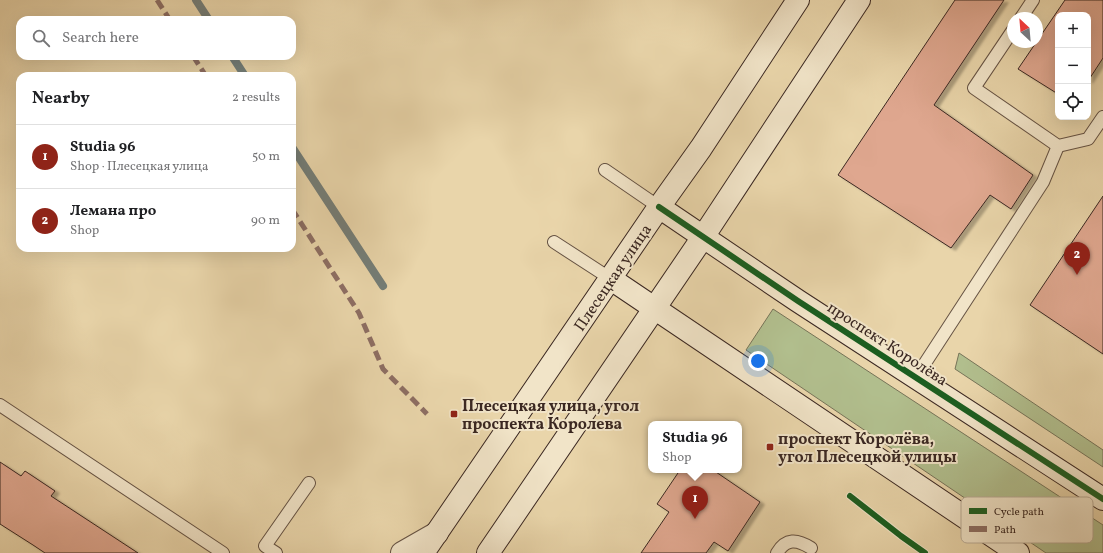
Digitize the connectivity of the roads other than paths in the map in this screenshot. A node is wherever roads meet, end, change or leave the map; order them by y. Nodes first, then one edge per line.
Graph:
1 (798, 0) edge
2 (859, 0) edge
3 (1033, 0) edge
4 (1025, 12) edge
5 (1007, 39) edge
6 (1103, 117) edge
7 (1058, 146) junction
8 (605, 170) dead end
9 (659, 207) junction
10 (703, 237) junction
11 (554, 242) dead end
12 (611, 279) junction
13 (654, 308) junction
14 (916, 377) junction
15 (0, 405) edge
16 (309, 483) dead end
17 (1103, 499) edge
18 (961, 515) edge
19 (437, 533) junction
20 (1003, 543) edge
21 (811, 548) dead end
22 (223, 553) edge
23 (276, 553) edge
24 (402, 553) edge
25 (424, 553) edge
26 (488, 553) edge
27 (777, 553) edge
28 (1018, 553) edge

1 - 9 main road, Плесецкая улица
2 - 10 main road
3 - 4 lane
5 - 7 lane
6 - 7 lane
7 - 14 lane
8 - 9 lane, проспект Королёва
9 - 10 main road, проспект Королёва
9 - 12 main road, Плесецкая улица
10 - 13 main road
10 - 14 main road, проспект Королёва
11 - 12 lane
12 - 13 main road
12 - 19 main road, Плесецкая улица
13 - 18 main road
13 - 26 main road
14 - 17 main road, проспект Королёва
15 - 22 lane
16 - 23 lane
19 - 24 main road
19 - 25 main road, Плесецкая улица
20 - 28 main road
21 - 27 lane

